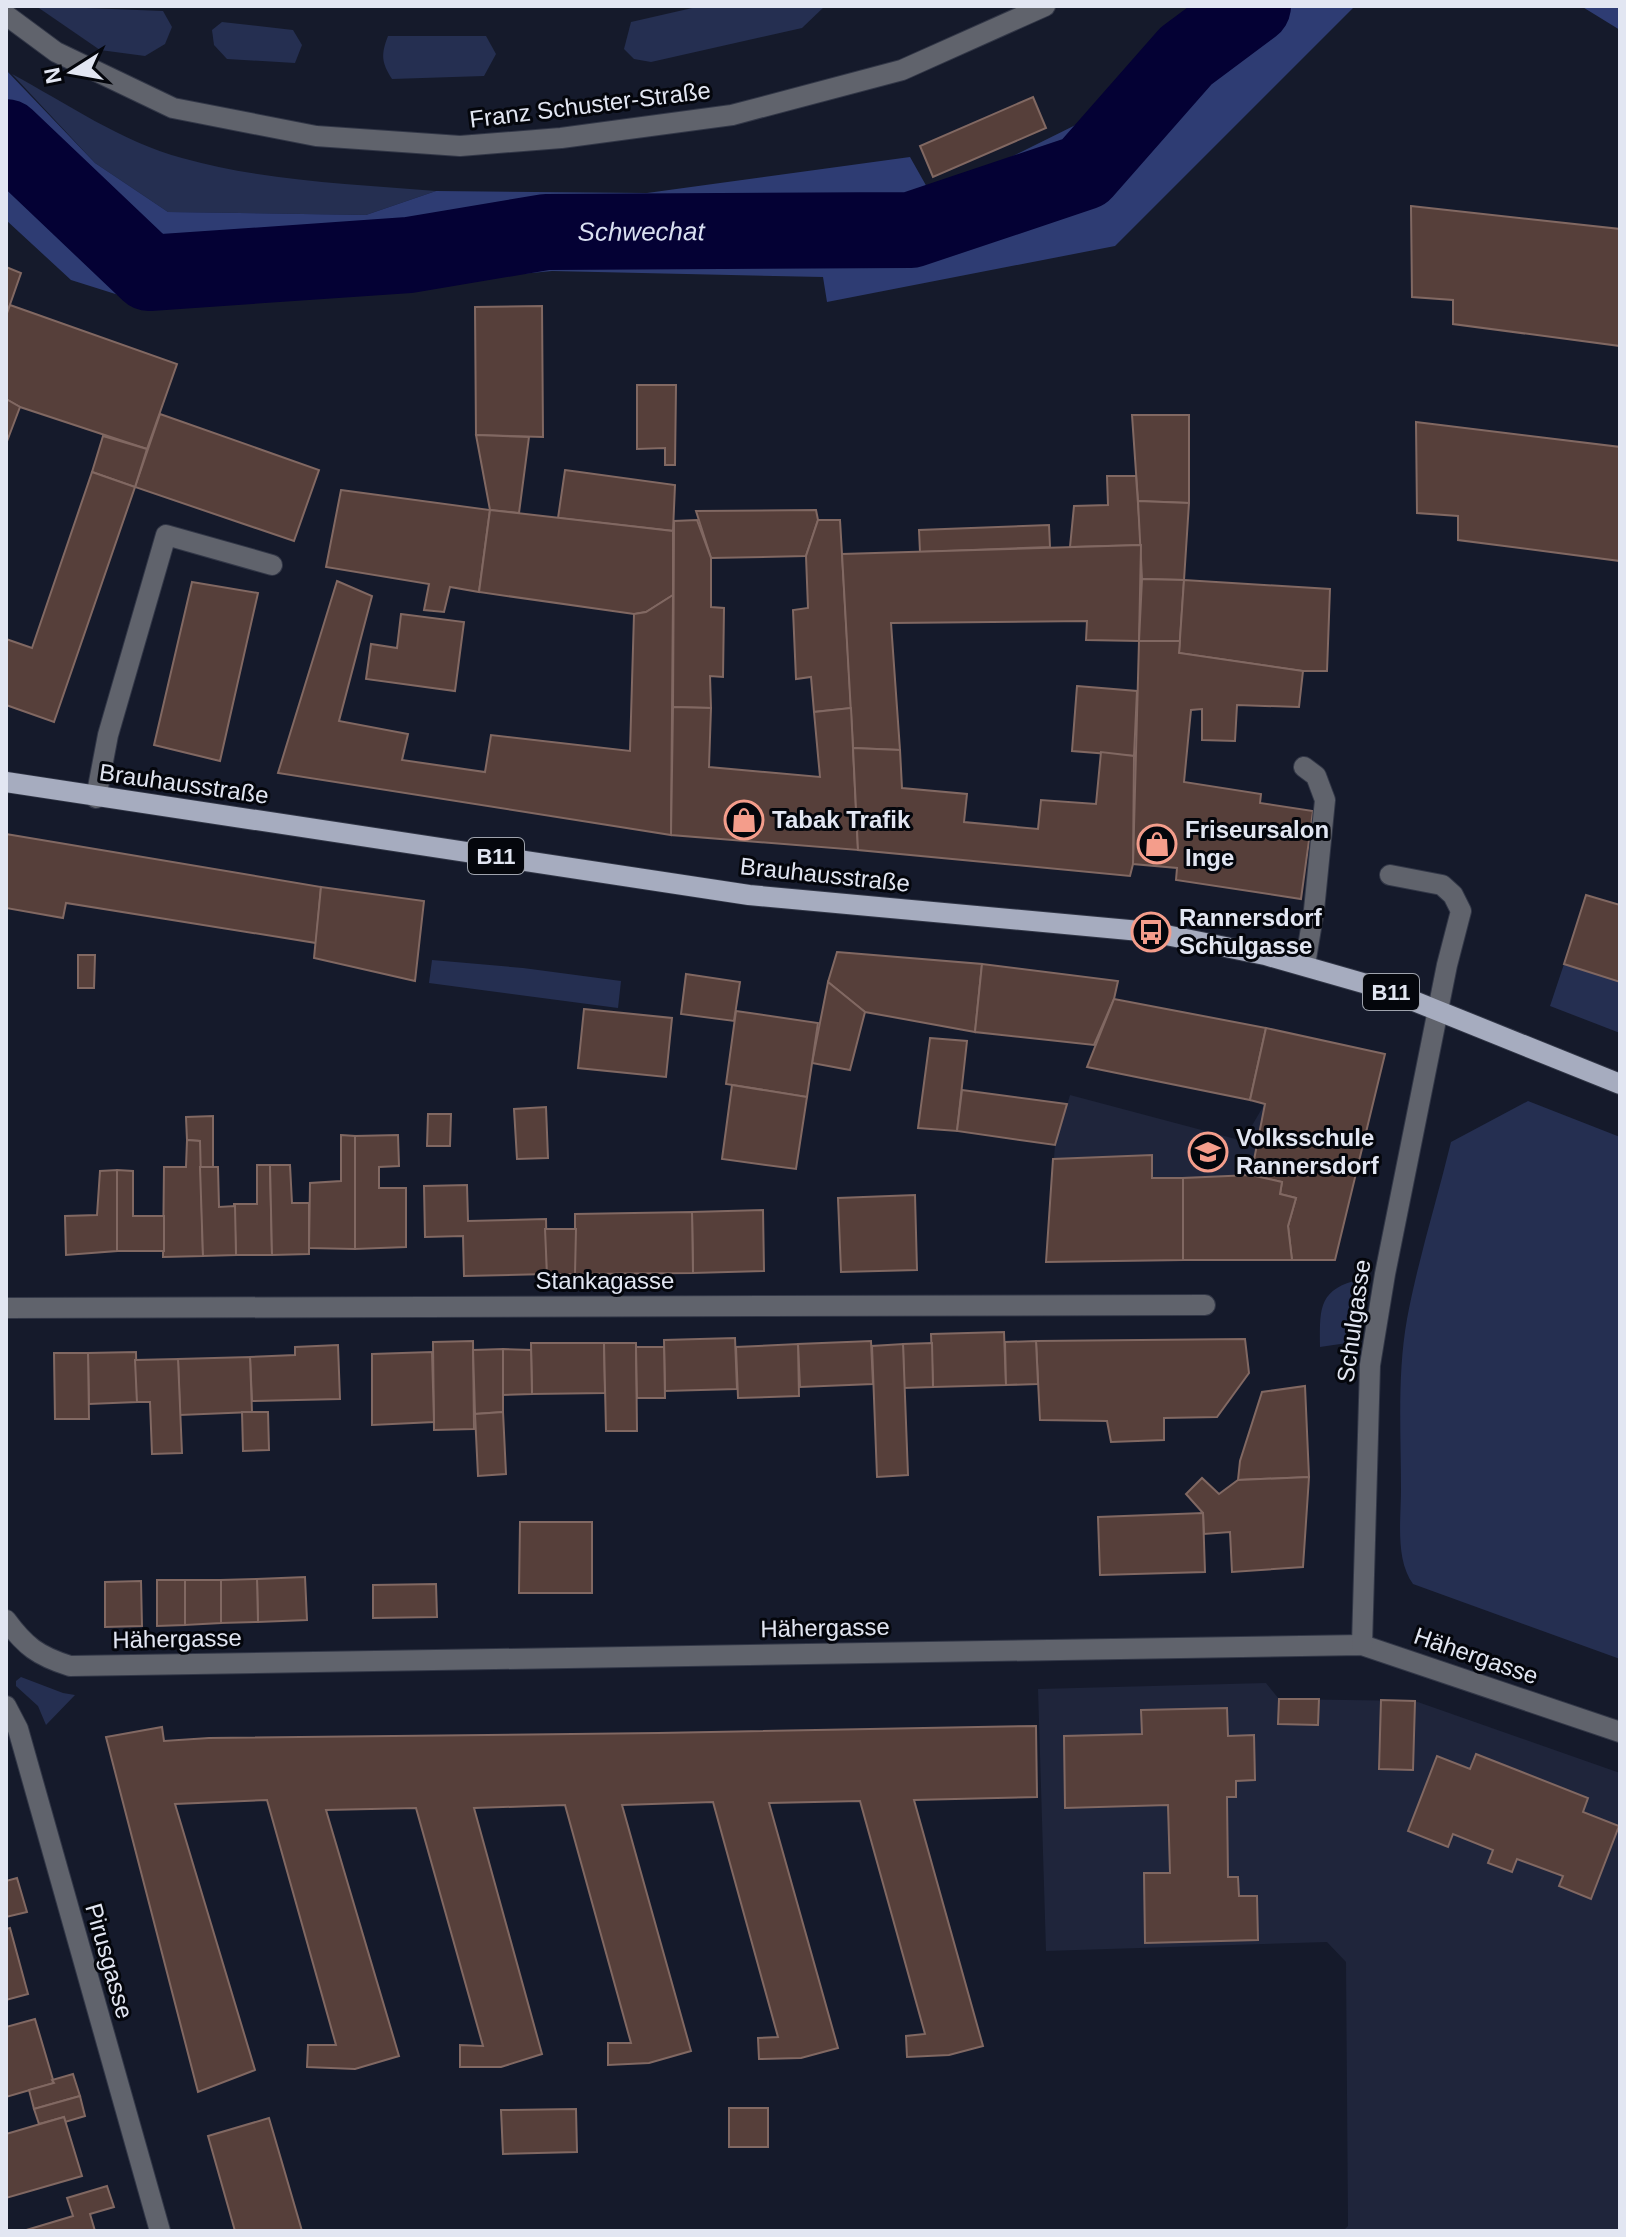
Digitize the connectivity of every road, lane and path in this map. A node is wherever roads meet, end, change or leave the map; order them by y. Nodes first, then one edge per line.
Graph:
1 (1045, 6) edge
2 (6, 15) edge
3 (272, 565) dead end
4 (1304, 767) dead end
5 (6, 782) edge
6 (96, 798) junction
7 (1390, 875) dead end
8 (1305, 965) junction
9 (1439, 1009) junction
10 (1620, 1084) edge
11 (1205, 1305) dead end
12 (6, 1308) edge
13 (6, 1620) edge
14 (1362, 1645) junction
15 (6, 1706) edge
16 (1620, 1732) edge
17 (160, 2231) edge

1 - 2 street, Franz Schuster-Straße
3 - 6 street
4 - 8 street
5 - 6 main road, Brauhausstraße / B11
6 - 8 main road, Brauhausstraße / B11
7 - 9 street, Schulgasse
8 - 9 main road, Brauhausstraße / B11
9 - 10 main road, Brauhausstraße / B11
9 - 14 street, Schulgasse
11 - 12 street, Stankagasse
13 - 14 street, Hähergasse
14 - 16 street, Hähergasse
15 - 17 street, Pirusgasse

